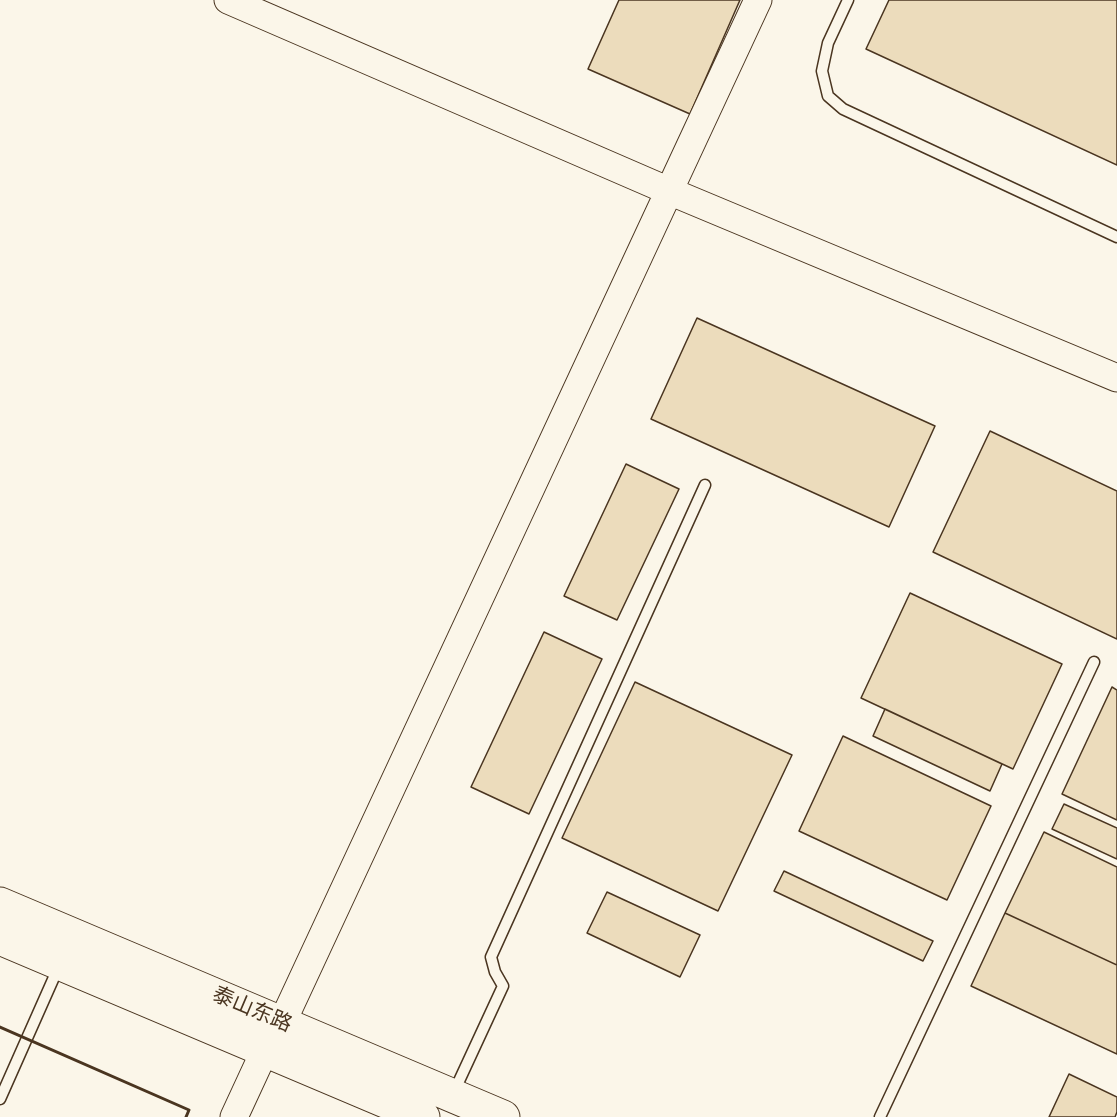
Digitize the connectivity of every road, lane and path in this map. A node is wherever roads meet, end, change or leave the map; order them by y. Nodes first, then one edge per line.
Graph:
1 (228, 0) edge
2 (758, 0) edge
3 (848, 0) edge
4 (669, 191) junction
5 (1117, 237) edge
6 (1117, 378) edge
7 (705, 485) dead end
8 (1094, 662) dead end
9 (0, 904) edge
10 (0, 938) edge
11 (60, 963) junction
12 (282, 1023) junction
13 (266, 1050) junction
14 (453, 1096) junction
15 (0, 1099) edge
16 (234, 1117) edge
17 (423, 1117) edge
18 (503, 1117) edge
19 (880, 1117) edge

1 - 4 street
2 - 4 street
3 - 5 lane
4 - 6 street
4 - 12 street
7 - 14 lane
8 - 19 lane
9 - 12 highway, 泰山东路
10 - 11 highway, 泰山东路
11 - 13 highway, 泰山东路
11 - 15 lane
12 - 14 highway, 泰山东路
13 - 16 street
13 - 17 highway, 泰山东路
14 - 18 highway, 泰山东路

